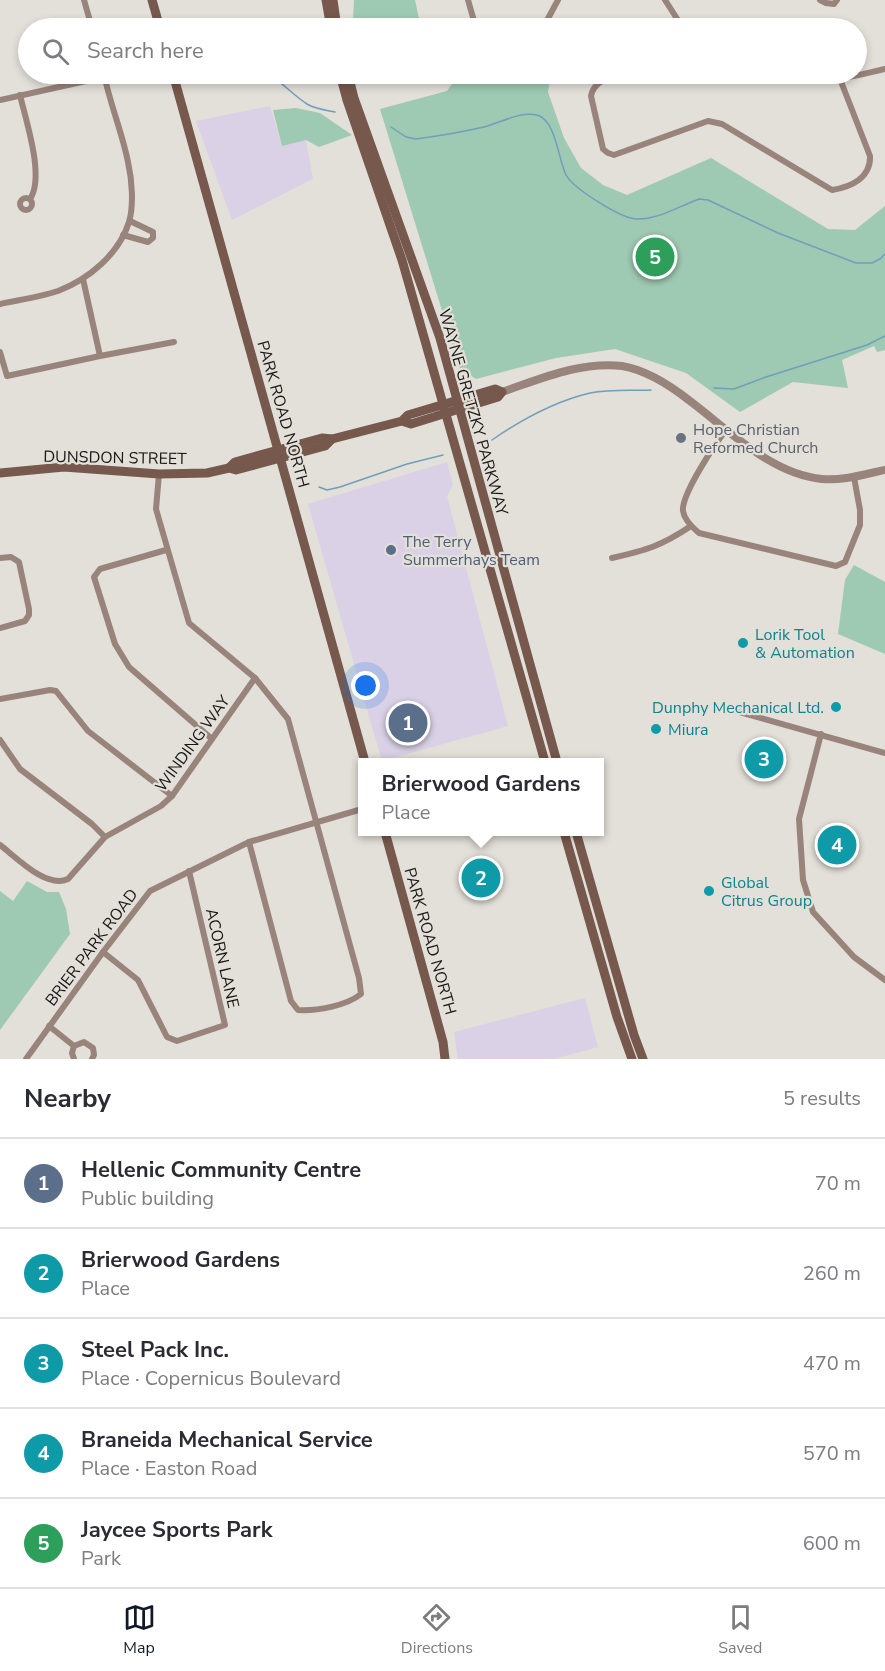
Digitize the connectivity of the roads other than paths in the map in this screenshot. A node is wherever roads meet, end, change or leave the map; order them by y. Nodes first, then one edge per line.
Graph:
1 (79, 0) edge
2 (84, 0) edge
3 (152, 0) edge
4 (326, 0) edge
5 (333, 0) edge
6 (468, 0) edge
7 (558, 0) edge
8 (665, 0) edge
9 (820, 0) edge
10 (837, 0) edge
11 (87, 10) junction
12 (89, 18) edge
13 (157, 18) edge
14 (329, 18) edge
15 (336, 18) edge
16 (473, 18) edge
17 (548, 18) edge
18 (677, 18) edge
19 (885, 69) edge
20 (867, 73) edge
21 (66, 84) edge
22 (106, 84) edge
23 (176, 84) edge
24 (342, 84) edge
25 (351, 84) edge
26 (598, 84) edge
27 (842, 84) edge
28 (20, 95) junction
29 (0, 100) edge
30 (30, 199) dead end
31 (130, 221) junction
32 (123, 235) junction
33 (83, 279) junction
34 (0, 304) edge
35 (174, 342) dead end
36 (0, 352) edge
37 (100, 356) junction
38 (502, 392) joint
39 (458, 405) junction
40 (445, 409) junction
41 (727, 429) junction
42 (280, 455) junction
43 (885, 470) edge
44 (0, 473) edge
45 (159, 474) junction
46 (854, 477) junction
47 (691, 526) junction
48 (166, 550) junction
49 (0, 558) edge
50 (612, 558) dead end
51 (0, 628) edge
52 (255, 678) junction
53 (0, 699) edge
54 (725, 708) dead end
55 (821, 734) junction
56 (212, 739) junction
57 (0, 740) edge
58 (885, 753) edge
59 (364, 758) edge
60 (544, 758) edge
61 (556, 758) edge
62 (172, 796) junction
63 (358, 810) edge
64 (317, 822) junction
65 (386, 836) edge
66 (565, 836) edge
67 (577, 836) edge
68 (105, 837) junction
69 (249, 842) junction
70 (0, 845) edge
71 (189, 871) junction
72 (103, 951) junction
73 (885, 980) edge
74 (49, 1026) junction
75 (74, 1046) junction
76 (26, 1059) edge
77 (74, 1059) edge
78 (92, 1059) edge
79 (445, 1059) edge
80 (632, 1059) edge
81 (643, 1059) edge

1 - 11 street
2 - 11 street
3 - 13 main road
4 - 14 main road
5 - 15 main road
6 - 16 street
7 - 17 street
8 - 18 street
9 - 10 street
11 - 12 street
19 - 20 street
21 - 28 street
22 - 31 street
23 - 42 main road, PARK ROAD NORTH
24 - 40 main road, WAYNE GRETZKY PARKWAY
25 - 39 main road, WAYNE GRETZKY PARKWAY
26 - 27 street
28 - 29 street
28 - 30 street
31 - 32 street
31 - 32 street
32 - 33 street
33 - 34 street
33 - 37 street
35 - 37 street
36 - 37 street
38 - 39 main road, DUNSDON STREET
38 - 41 street, DUNSDON STREET
39 - 40 main road, DUNSDON STREET
39 - 61 main road, WAYNE GRETZKY PARKWAY
40 - 42 main road, DUNSDON STREET
40 - 60 main road, WAYNE GRETZKY PARKWAY
41 - 46 street, DUNSDON STREET
41 - 47 street
42 - 45 main road, DUNSDON STREET
42 - 59 main road, PARK ROAD NORTH
43 - 46 street, DUNSDON STREET
44 - 45 main road, DUNSDON STREET
45 - 48 street
46 - 47 street
47 - 50 street
48 - 52 street
48 - 56 street
49 - 51 street
52 - 56 street, WINDING WAY
52 - 64 street
53 - 62 street
54 - 55 street
55 - 58 street
55 - 73 street
56 - 62 street, WINDING WAY
57 - 68 street
62 - 68 street, WINDING WAY
63 - 64 street, BRIER PARK ROAD
64 - 69 street, BRIER PARK ROAD
64 - 69 street
65 - 79 main road, PARK ROAD NORTH
66 - 80 main road
67 - 81 main road
68 - 70 street, WINDING WAY
69 - 71 street, BRIER PARK ROAD
71 - 72 street, BRIER PARK ROAD
71 - 72 street, ACORN LANE
72 - 74 street, BRIER PARK ROAD
74 - 75 street
74 - 76 street, BRIER PARK ROAD
75 - 77 street
75 - 78 street

